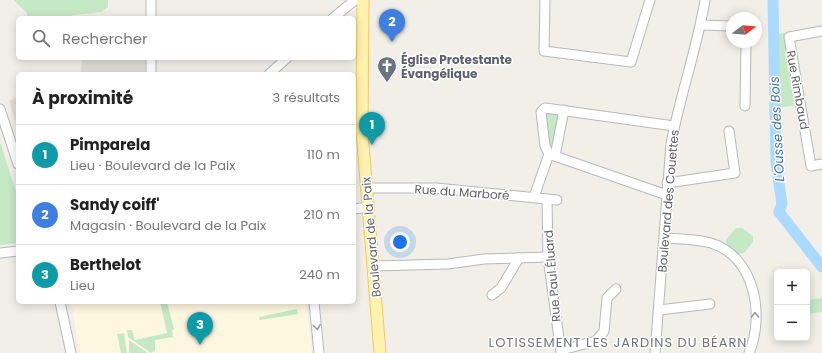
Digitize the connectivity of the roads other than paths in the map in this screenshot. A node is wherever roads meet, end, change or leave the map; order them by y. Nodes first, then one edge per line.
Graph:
1 (151, 0) edge
2 (355, 0) edge
3 (363, 0) edge
4 (545, 0) edge
5 (650, 0) edge
6 (705, 0) edge
7 (151, 16) edge
8 (335, 16) edge
9 (701, 25) junction
10 (726, 26) edge
11 (822, 31) edge
12 (746, 48) edge
13 (151, 60) edge
14 (286, 60) edge
15 (151, 72) edge
16 (271, 72) edge
17 (746, 106) dead end
18 (0, 109) edge
19 (564, 110) junction
20 (674, 126) junction
21 (729, 130) dead end
22 (552, 155) junction
23 (16, 158) edge
24 (822, 164) edge
25 (667, 183) junction
26 (367, 188) junction
27 (667, 195) junction
28 (534, 197) junction
29 (552, 199) joint
30 (369, 207) junction
31 (356, 209) edge
32 (665, 238) junction
33 (16, 251) edge
34 (0, 252) edge
35 (548, 256) junction
36 (519, 258) junction
37 (374, 266) junction
38 (616, 288) dead end
39 (492, 295) dead end
40 (60, 304) edge
41 (314, 304) edge
42 (710, 304) dead end
43 (659, 310) junction
44 (561, 351) edge
45 (71, 353) edge
46 (319, 353) edge
47 (380, 353) edge
48 (655, 353) edge
49 (749, 353) edge

1 - 7 street
2 - 8 street
3 - 26 main road, Boulevard de la Paix
4 - 5 street
6 - 9 street, Boulevard des Couettes
9 - 10 street
9 - 20 street, Boulevard des Couettes
11 - 24 street, Rue Rimbaud
12 - 17 street
13 - 15 street
14 - 16 street
18 - 23 street
19 - 20 street
19 - 22 street
19 - 22 street
20 - 25 street, Boulevard des Couettes
21 - 25 street
22 - 27 street
22 - 28 street
25 - 27 street, Boulevard des Couettes
26 - 28 street, Rue du Marboré
26 - 30 main road, Boulevard de la Paix
27 - 32 street, Boulevard des Couettes
28 - 29 street, Rue du Marboré
29 - 35 street, Rue Paul Éluard
30 - 31 street
30 - 37 main road, Boulevard de la Paix
32 - 43 street, Boulevard des Couettes
49 -> 32 street
33 - 34 street
35 - 36 street
35 - 44 street, Rue Paul Éluard
36 - 37 street
36 - 39 street
37 - 47 main road, Boulevard de la Paix
38 - 44 street
40 - 45 street
41 -> 46 street
42 - 43 street
43 - 48 street, Boulevard des Couettes

